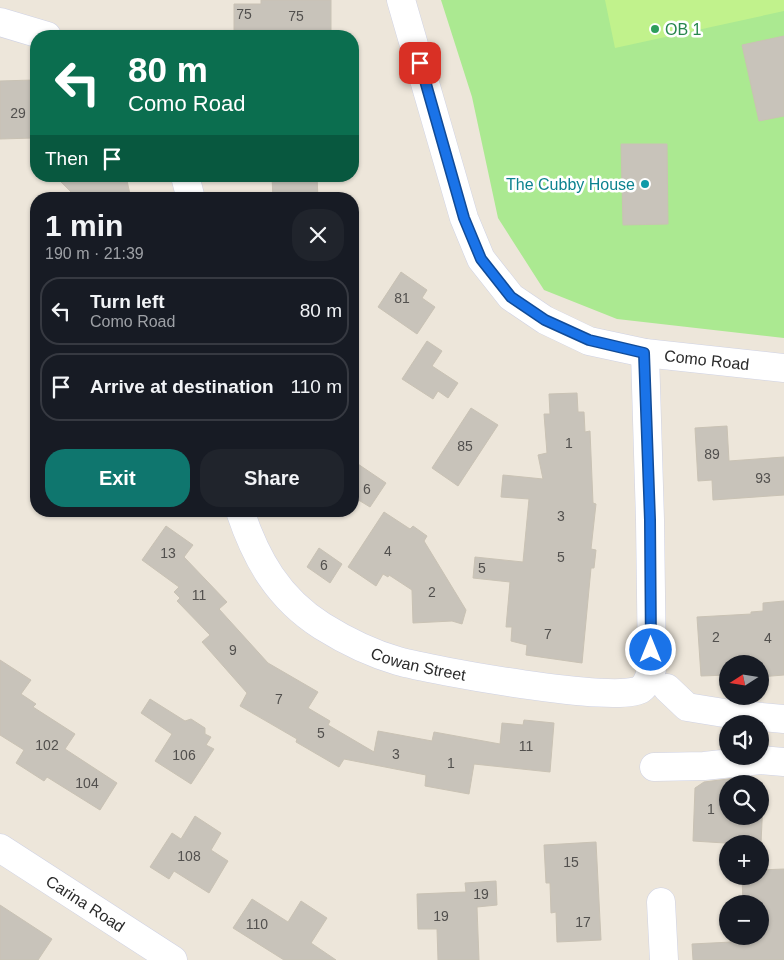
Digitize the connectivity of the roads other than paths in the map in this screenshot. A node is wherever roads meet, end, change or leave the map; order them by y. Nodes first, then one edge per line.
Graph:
1 (401, 0) edge
2 (0, 22) edge
3 (30, 31) edge
4 (644, 353) junction
5 (784, 368) edge
6 (242, 517) edge
7 (659, 678) junction
8 (784, 719) edge
9 (784, 762) edge
10 (654, 767) dead end
11 (0, 848) edge
12 (661, 902) dead end
13 (173, 960) edge
14 (664, 960) edge

1 - 4 street, Como Road
2 - 3 street
4 - 5 street, Como Road
4 - 7 street
6 - 7 street, Cowan Street
7 - 8 street
9 - 10 street
11 - 13 street, Carina Road
12 - 14 street

